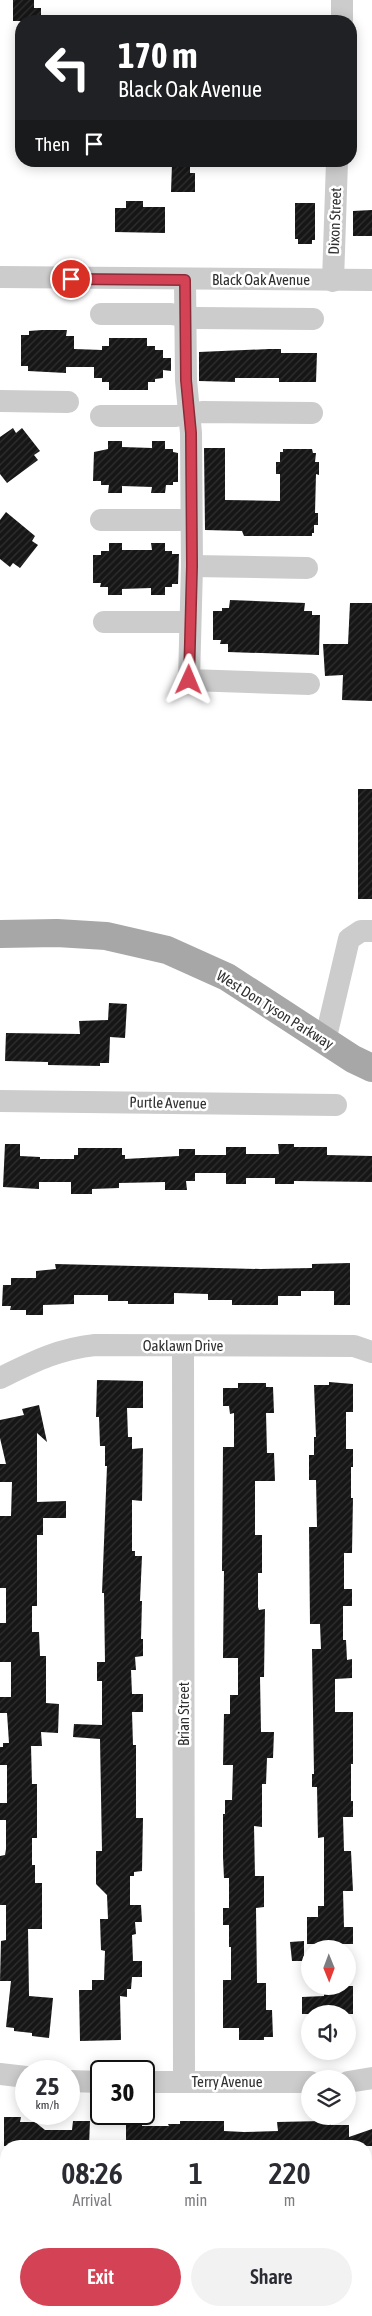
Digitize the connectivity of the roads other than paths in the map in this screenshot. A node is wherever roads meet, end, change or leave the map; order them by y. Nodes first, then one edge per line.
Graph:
1 (342, 0) edge
2 (342, 15) edge
3 (337, 167) edge
4 (0, 277) edge
5 (185, 280) junction
6 (372, 280) edge
7 (333, 281) junction
8 (101, 314) dead end
9 (185, 317) junction
10 (313, 319) dead end
11 (0, 401) edge
12 (68, 402) dead end
13 (189, 413) junction
14 (312, 413) dead end
15 (101, 416) dead end
16 (101, 520) dead end
17 (191, 520) junction
18 (192, 566) junction
19 (307, 568) dead end
20 (104, 622) dead end
21 (190, 622) junction
22 (309, 684) dead end
23 (372, 931) edge
24 (0, 934) edge
25 (325, 1041) junction
26 (372, 1068) edge
27 (0, 1101) edge
28 (336, 1105) dead end
29 (183, 1347) junction
30 (372, 1352) edge
31 (0, 1378) edge
32 (0, 2074) edge
33 (15, 2076) edge
34 (372, 2078) edge
35 (356, 2081) edge
36 (155, 2082) edge
37 (184, 2082) junction
38 (301, 2082) edge

1 - 2 street
3 - 7 street, Dixon Street
4 - 5 street, Black Oak Avenue
5 - 7 street, Black Oak Avenue
5 - 9 street
6 - 7 street, Black Oak Avenue
8 - 9 street
9 - 10 street
9 - 13 street
11 - 12 street
13 - 14 street
13 - 15 street
13 - 17 street
16 - 17 street
17 - 18 street
18 - 19 street
18 - 21 street
20 - 21 street
21 - 22 street
23 - 25 street
24 - 25 main road, West Don Tyson Parkway
25 - 26 main road, West Don Tyson Parkway
27 - 28 street, Purtle Avenue
29 - 30 street, Oaklawn Drive
29 - 31 street, Oaklawn Drive
29 - 37 street, Brian Street
32 - 33 street
34 - 35 street
36 - 37 street, Terry Avenue
37 - 38 street, Terry Avenue

